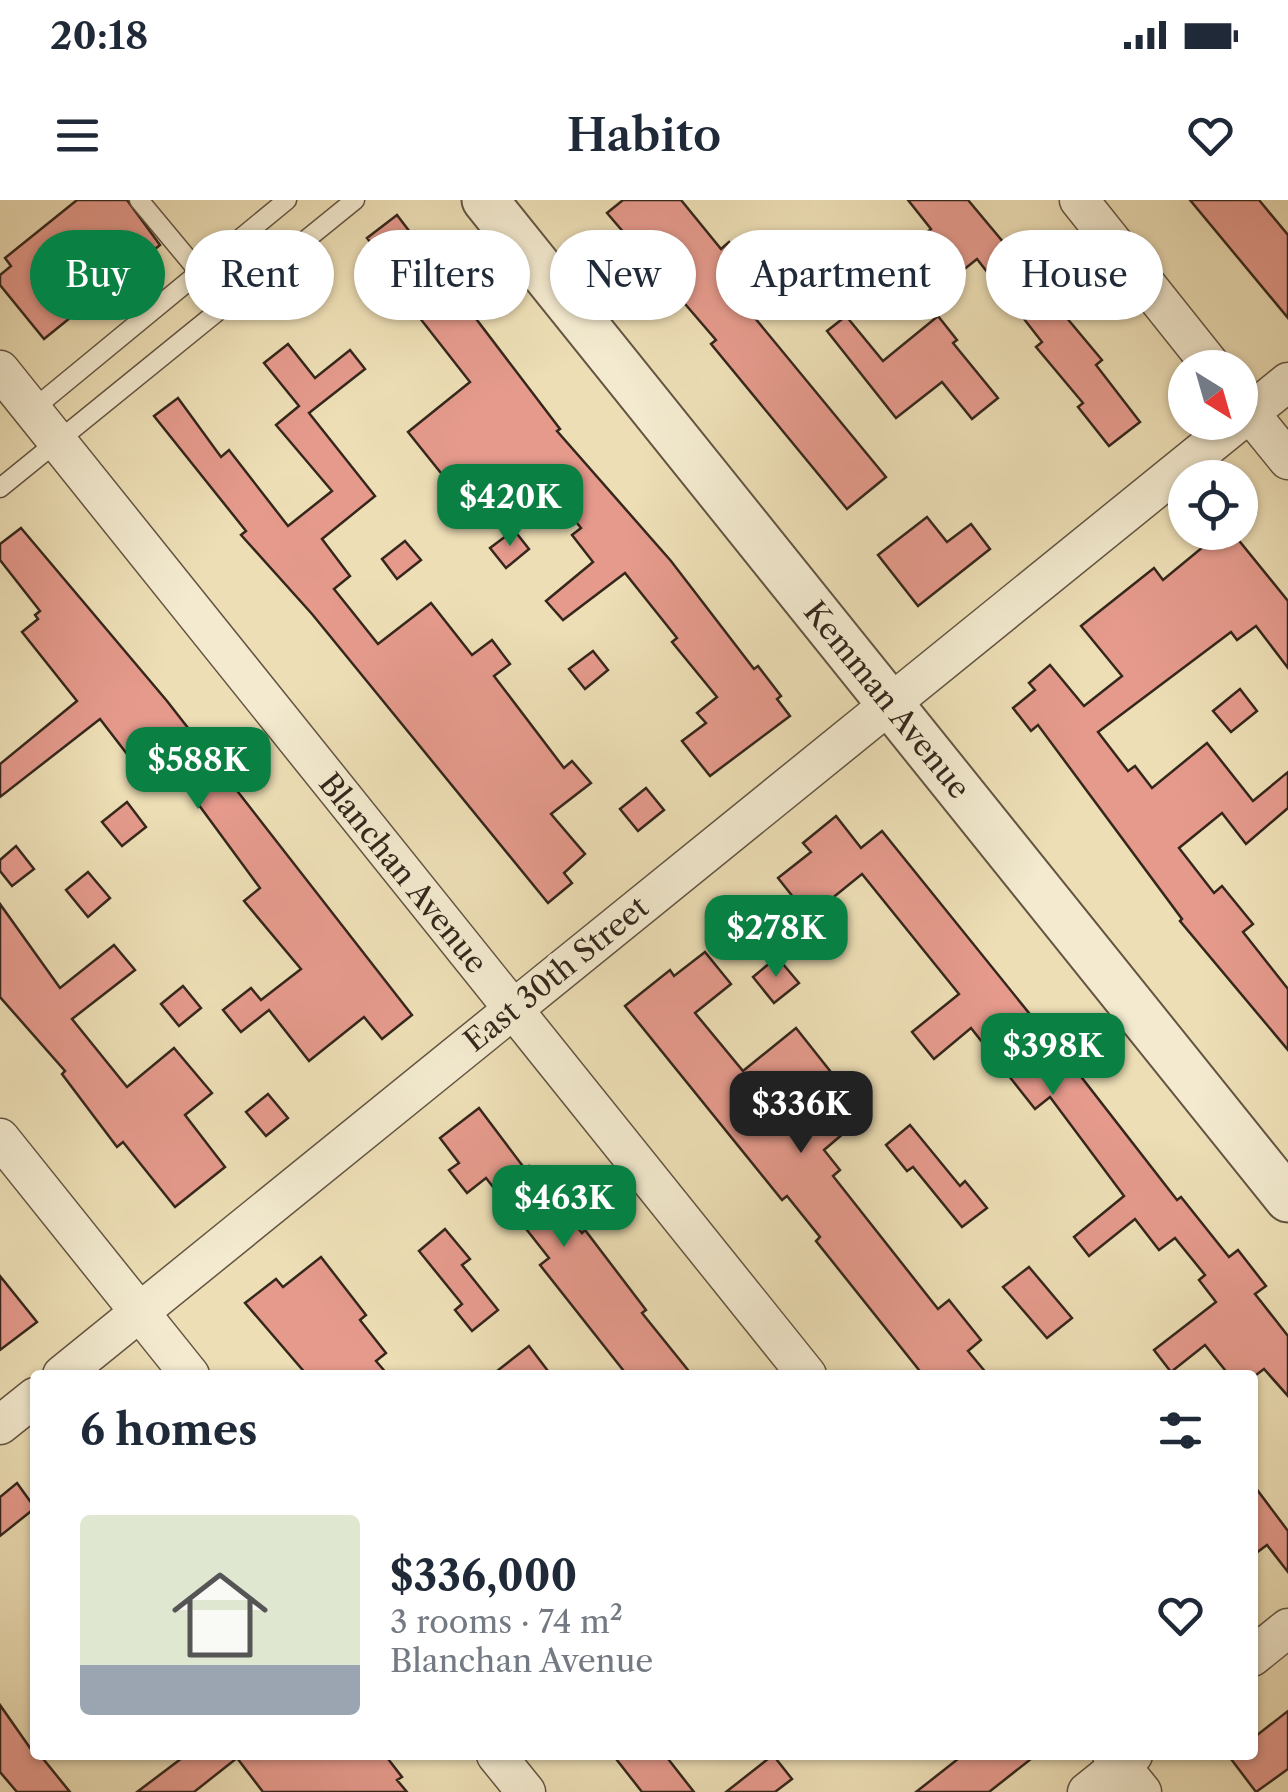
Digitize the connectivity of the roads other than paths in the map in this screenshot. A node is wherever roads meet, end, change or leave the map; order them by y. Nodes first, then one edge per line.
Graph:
1 (139, 200) edge
2 (287, 200) edge
3 (355, 200) edge
4 (485, 200) edge
5 (1079, 200) edge
6 (250, 230) edge
7 (185, 255) edge
8 (185, 284) edge
9 (1200, 350) edge
10 (0, 370) edge
11 (1288, 382) edge
12 (1258, 403) edge
13 (32, 410) junction
14 (1258, 430) edge
15 (1210, 440) edge
16 (57, 441) junction
17 (1288, 460) edge
18 (0, 488) edge
19 (890, 704) junction
20 (513, 1009) junction
21 (0, 1138) edge
22 (1288, 1200) edge
23 (140, 1312) junction
24 (68, 1370) edge
25 (186, 1370) edge
26 (803, 1370) edge
27 (30, 1400) edge
28 (0, 1425) edge
29 (1288, 1628) edge
30 (1258, 1652) edge
31 (500, 1760) edge
32 (1127, 1767) edge
33 (526, 1792) edge
34 (1087, 1792) edge

1 - 7 lane
2 - 6 lane
3 - 16 lane
4 - 19 street, Kemman Avenue
5 - 9 street
8 - 13 lane
10 - 13 street, Blanchan Avenue
11 - 12 street, East 30th Street
13 - 16 street, Blanchan Avenue
14 - 17 street
15 - 19 street, East 30th Street
16 - 18 lane
16 - 20 street, Blanchan Avenue
19 - 20 street, East 30th Street
19 - 22 street, Kemman Avenue
20 - 23 street, East 30th Street
20 - 26 street, Blanchan Avenue
21 - 23 street
23 - 24 street, East 30th Street
23 - 25 street
27 - 28 street
29 - 30 street
31 - 33 street
32 - 34 street

